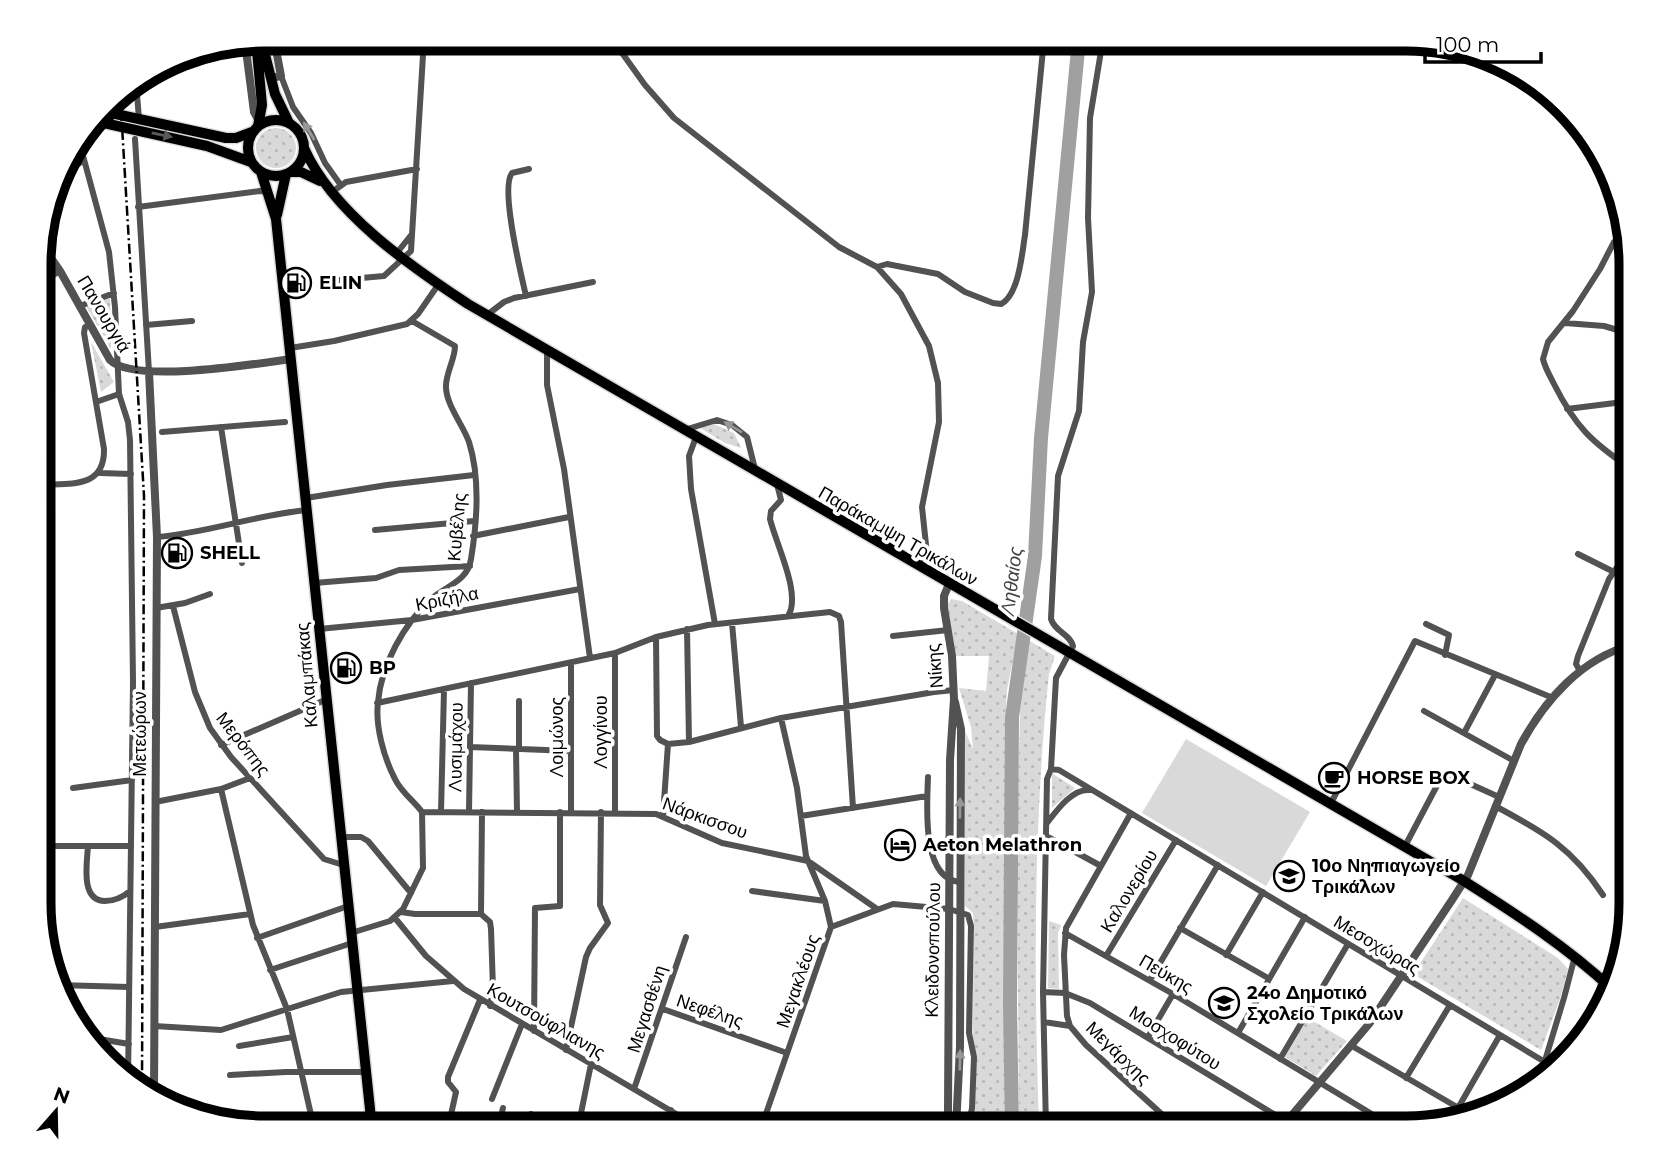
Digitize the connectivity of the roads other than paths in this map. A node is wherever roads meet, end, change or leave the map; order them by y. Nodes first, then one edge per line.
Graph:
1 (260, 51) edge
2 (264, 51) edge
3 (275, 51) edge
4 (423, 51) edge
5 (621, 51) edge
6 (1043, 51) edge
7 (1101, 51) edge
8 (246, 52) edge
9 (276, 77) junction
10 (137, 93) edge
11 (114, 113) edge
12 (139, 119) junction
13 (104, 123) edge
14 (289, 124) junction
15 (257, 126) junction
16 (135, 139) dead end
17 (304, 148) junction
18 (83, 153) edge
19 (85, 160) junction
20 (251, 162) junction
21 (75, 167) edge
22 (416, 169) junction
23 (529, 169) dead end
24 (261, 172) junction
25 (289, 173) junction
26 (323, 183) junction
27 (340, 184) junction
28 (268, 192) junction
29 (332, 192) junction
30 (138, 207) junction
31 (276, 219) junction
32 (1618, 240) edge
33 (400, 257) junction
34 (51, 259) edge
35 (877, 267) junction
36 (60, 271) junction
37 (51, 276) edge
38 (327, 281) dead end
39 (593, 282) dead end
40 (438, 285) junction
41 (114, 293) junction
42 (526, 296) junction
43 (80, 306) junction
44 (487, 315) junction
45 (192, 321) dead end
46 (412, 321) junction
47 (1565, 323) junction
48 (90, 325) junction
49 (146, 325) junction
50 (1619, 330) edge
51 (547, 351) junction
52 (291, 354) junction
53 (118, 366) junction
54 (149, 372) junction
55 (120, 394) junction
56 (96, 402) junction
57 (1619, 402) edge
58 (1567, 409) junction
59 (285, 422) dead end
60 (221, 427) junction
61 (684, 430) junction
62 (162, 432) dead end
63 (695, 437) junction
64 (1619, 461) edge
65 (755, 471) junction
66 (100, 473) junction
67 (131, 474) junction
68 (474, 475) junction
69 (51, 484) edge
70 (777, 484) junction
71 (306, 498) junction
72 (307, 510) junction
73 (569, 517) junction
74 (474, 520) junction
75 (236, 521) junction
76 (375, 530) dead end
77 (473, 536) junction
78 (157, 537) junction
79 (1578, 554) dead end
80 (242, 563) dead end
81 (1619, 565) edge
82 (470, 566) junction
83 (921, 568) junction
84 (1614, 572) junction
85 (314, 583) junction
86 (949, 584) junction
87 (580, 589) junction
88 (210, 594) dead end
89 (173, 606) junction
90 (156, 608) junction
91 (788, 616) junction
92 (412, 620) junction
93 (732, 623) junction
94 (715, 624) junction
95 (1426, 624) dead end
96 (319, 629) junction
97 (687, 629) junction
98 (948, 630) junction
99 (893, 636) dead end
100 (656, 638) junction
101 (1619, 650) edge
102 (1065, 651) junction
103 (615, 653) junction
104 (1446, 655) junction
105 (590, 658) junction
106 (571, 663) junction
107 (1580, 671) junction
108 (1495, 675) junction
109 (471, 684) junction
110 (444, 690) junction
111 (954, 695) junction
112 (1553, 698) junction
113 (325, 701) junction
114 (519, 701) dead end
115 (377, 703) junction
116 (846, 706) junction
117 (1424, 711) dead end
118 (781, 718) junction
119 (741, 727) junction
120 (1464, 733) junction
121 (689, 742) junction
122 (668, 744) junction
123 (221, 745) junction
124 (470, 747) junction
125 (517, 749) junction
126 (570, 751) junction
127 (1514, 761) junction
128 (1051, 769) junction
129 (928, 777) dead end
130 (250, 778) junction
131 (132, 780) junction
132 (73, 788) dead end
133 (221, 789) junction
134 (1092, 790) junction
135 (927, 796) junction
136 (1499, 797) junction
137 (155, 802) junction
138 (1330, 805) junction
139 (1495, 806) junction
140 (853, 808) junction
141 (422, 812) junction
142 (441, 812) junction
143 (469, 812) junction
144 (482, 812) junction
145 (517, 812) junction
146 (560, 812) junction
147 (571, 812) junction
148 (601, 812) junction
149 (615, 812) junction
150 (1131, 813) junction
151 (663, 816) junction
152 (801, 816) junction
153 (1046, 824) junction
154 (1046, 836) junction
155 (340, 837) junction
156 (1176, 840) junction
157 (51, 846) edge
158 (88, 846) junction
159 (131, 846) junction
160 (1404, 848) junction
161 (808, 861) junction
162 (343, 864) junction
163 (1217, 865) junction
164 (1101, 866) junction
165 (949, 881) junction
166 (1464, 881) junction
167 (960, 882) junction
168 (131, 891) junction
169 (752, 891) dead end
170 (1263, 892) junction
171 (411, 893) junction
172 (1603, 895) dead end
173 (825, 901) junction
174 (348, 906) junction
175 (877, 909) junction
176 (949, 909) junction
177 (959, 911) junction
178 (401, 912) junction
179 (250, 914) junction
180 (481, 914) junction
181 (395, 918) junction
182 (1304, 918) junction
183 (155, 927) junction
184 (831, 927) junction
185 (1180, 928) junction
186 (1065, 933) junction
187 (685, 937) dead end
188 (257, 938) junction
189 (351, 938) junction
190 (1348, 944) junction
191 (1226, 955) junction
192 (1106, 956) junction
193 (1575, 956) junction
194 (270, 970) junction
195 (1402, 976) junction
196 (1268, 978) junction
197 (1150, 980) junction
198 (453, 981) junction
199 (1604, 982) edge
200 (67, 985) edge
201 (129, 987) junction
202 (357, 989) junction
203 (1043, 992) junction
204 (1065, 993) junction
205 (1173, 994) junction
206 (480, 999) junction
207 (1450, 1005) junction
208 (490, 1006) junction
209 (287, 1009) junction
210 (663, 1009) junction
211 (1044, 1022) junction
212 (522, 1024) junction
213 (154, 1026) junction
214 (1070, 1026) junction
215 (534, 1031) junction
216 (1237, 1033) junction
217 (965, 1034) junction
218 (1500, 1035) junction
219 (293, 1037) junction
220 (1148, 1037) junction
221 (100, 1039) edge
222 (129, 1044) junction
223 (239, 1046) dead end
224 (1352, 1046) junction
225 (566, 1049) junction
226 (788, 1053) junction
227 (1279, 1059) junction
228 (1545, 1062) junction
229 (591, 1064) junction
230 (1544, 1065) edge
231 (128, 1066) edge
232 (300, 1072) junction
233 (365, 1072) junction
234 (230, 1075) dead end
235 (1406, 1077) junction
236 (1320, 1084) junction
237 (154, 1086) edge
238 (634, 1089) junction
239 (492, 1099) dead end
240 (503, 1108) dead end
241 (1458, 1108) joint
242 (671, 1110) junction
243 (1366, 1112) junction
244 (311, 1116) edge
245 (370, 1116) edge
246 (451, 1116) edge
247 (501, 1116) edge
248 (580, 1116) edge
249 (669, 1116) edge
250 (681, 1116) edge
251 (765, 1116) edge
252 (947, 1116) edge
253 (957, 1116) edge
254 (970, 1116) edge
255 (1046, 1116) edge
256 (1163, 1116) edge
257 (1270, 1116) edge
258 (1292, 1116) edge
259 (1364, 1116) edge
260 (1373, 1116) edge

1 - 15 main road
2 - 9 main road
3 - 9 street
4 - 22 street
5 - 35 street
6 - 35 street
7 - 102 street
8 - 15 street
9 - 14 main road
27 -> 9 street
10 - 12 street
11 - 12 main road
12 - 15 main road
13 -> 20 main road
14 - 15 main road
14 - 17 main road
15 - 20 main road
16 - 30 street
17 - 25 main road
17 - 26 main road, Παράκαμψη Τρικάλων
18 - 19 street
19 - 21 street
19 - 41 street
20 - 24 main road
22 - 27 street
22 - 33 street
23 - 42 street
24 - 25 main road
24 - 28 main road, Καλαμπάκας
25 - 26 main road, Παράκαμψη Τρικάλων
25 - 31 main road, Καλαμπάκας
26 - 29 main road, Παράκαμψη Τρικάλων
27 - 29 street
28 - 30 street
28 - 31 main road, Καλαμπάκας
29 - 33 main road, Παράκαμψη Τρικάλων
30 - 49 street
31 - 52 main road, Καλαμπάκας
32 - 47 street
33 - 38 street
33 - 40 main road, Παράκαμψη Τρικάλων
34 - 36 street, Πανουργιά
35 - 83 street
36 - 37 street
36 - 43 street, Πανουργιά
39 - 42 street
40 - 44 main road, Παράκαμψη Τρικάλων
40 - 46 street
41 - 43 street
41 - 53 street
42 - 44 street
43 - 48 street, Πανουργιά
44 - 51 main road, Παράκαμψη Τρικάλων
45 - 49 street
46 - 52 street
46 - 68 street, Κυβέλης
47 - 50 street
47 - 58 street
48 - 53 street, Πανουργιά
48 - 56 street
49 - 54 street
51 - 61 main road, Παράκαμψη Τρικάλων
51 - 73 street
52 - 54 street
52 - 71 main road, Καλαμπάκας
53 - 54 street
53 - 55 street
54 - 78 street, Μετεώρων
55 - 56 street
55 - 67 street
56 - 66 street
57 - 58 street
58 - 64 street
59 - 60 street
60 - 62 street
60 - 75 street
61 - 63 main road, Παράκαμψη Τρικάλων
65 -> 61 street
63 - 65 main road, Παράκαμψη Τρικάλων
63 - 94 street
65 - 70 main road, Παράκαμψη Τρικάλων
66 - 67 street
66 - 69 street
67 - 131 street
68 - 71 street
68 - 74 street, Κυβέλης
70 - 83 main road, Παράκαμψη Τρικάλων
70 - 91 street
71 - 72 main road, Καλαμπάκας
72 - 75 street
72 - 85 main road, Καλαμπάκας
73 - 77 street
73 - 87 street
74 - 76 street
74 - 77 street, Κυβέλης
75 - 78 street
75 - 80 street
77 - 82 street, Κυβέλης
78 - 90 street, Μετεώρων
79 - 84 street
81 - 84 street
82 - 85 street
82 - 92 street, Κυβέλης
83 - 86 main road, Παράκαμψη Τρικάλων
84 - 107 street
85 - 96 main road, Καλαμπάκας
86 - 98 street, Νίκης
86 - 102 main road, Παράκαμψη Τρικάλων
87 - 92 street, Κριζήλα
87 - 105 street
88 - 89 street
89 - 90 street
89 - 123 street, Μερόπης
90 - 137 street, Μετεώρων
91 - 93 street
91 - 116 street
92 - 96 street, Κριζήλα
92 - 115 street, Κυβέλης
93 - 94 street
93 - 119 street
94 - 97 street
95 - 104 street
96 - 113 main road, Καλαμπάκας
97 - 100 street
97 - 121 street
98 - 99 street, Νίκης
98 - 111 street, Νίκης
100 - 103 street
100 - 122 street
101 - 107 street
102 - 128 street
102 - 138 main road, Παράκαμψη Τρικάλων
103 - 105 street
103 - 149 street, Λογγίνου
104 - 108 street
104 - 138 street
105 - 106 street
106 - 109 street
106 - 126 street, Λοιμώνος
107 - 112 street
108 - 112 street
108 - 120 street
109 - 110 street
109 - 124 street, Λυσιμάχου
110 - 115 street
110 - 142 street
111 - 116 street
111 - 165 street, Κλειδονοπούλου
167 -> 111 street, Κλειδονοπούλου
112 - 127 street
113 - 123 street
113 - 155 main road, Καλαμπάκας
114 - 125 street
115 - 141 street, Κυβέλης
116 - 118 street
116 - 140 street
117 - 120 street
118 - 119 street
118 - 152 street, Μεγακλέους
119 - 121 street
120 - 127 street
121 - 122 street
122 - 151 street
123 - 130 street, Μερόπης
124 - 125 street
124 - 143 street, Λυσιμάχου
125 - 126 street
125 - 145 street
126 - 147 street, Λοιμώνος
127 - 136 street
128 - 134 street, Μεσοχώρας
128 - 153 street
129 - 135 street
130 - 133 street
130 - 162 street, Μερόπης
131 - 132 street
131 - 159 street
133 - 137 street
133 - 179 street
134 - 150 street, Μεσοχώρας
134 - 153 street
135 - 140 street
135 - 165 street
136 - 139 street
136 - 160 street
137 - 183 street, Μετεώρων
138 - 160 main road, Παράκαμψη Τρικάλων
139 - 166 street
139 - 172 street
140 - 152 street
141 - 142 street, Νάρκισσου
141 - 171 street
142 - 143 street, Νάρκισσου
143 - 144 street, Νάρκισσου
144 - 145 street, Νάρκισσου
144 - 180 street
145 - 146 street, Νάρκισσου
146 - 147 street, Νάρκισσου
146 - 215 street
147 - 148 street, Νάρκισσου
148 - 149 street, Νάρκισσου
148 - 225 street
149 - 151 street, Νάρκισσου
150 - 156 street, Μεσοχώρας
150 - 164 street
151 - 161 street, Νάρκισσου
152 - 161 street, Μεγακλέους
153 - 154 street
154 - 164 street
154 - 203 street
155 - 162 main road, Καλαμπάκας
155 - 171 street
156 - 163 street, Μεσοχώρας
156 - 192 street, Καλονερίου
157 - 158 street
158 - 159 street
158 - 168 street
159 - 168 street
160 - 166 main road, Παράκαμψη Τρικάλων
161 - 173 street, Μεγακλέους
161 - 175 street, Νάρκισσου
162 - 174 main road, Καλαμπάκας
163 - 170 street, Μεσοχώρας
163 - 185 street
164 - 186 street
165 - 167 street
165 - 176 street, Κλειδονοπούλου
166 - 193 main road, Παράκαμψη Τρικάλων
166 - 195 street
167 - 177 street, Κλειδονοπούλου
168 - 201 street
169 - 173 street
170 - 182 street, Μεσοχώρας
170 - 191 street
171 - 178 street
173 - 184 street, Μεγακλέους
174 - 188 street
174 - 189 main road, Καλαμπάκας
175 - 176 street
175 - 184 street
176 - 177 street
176 - 252 street, Κλειδονοπούλου
177 - 217 street, Κλειδονοπούλου
178 - 180 street
178 - 181 street
179 - 183 street
179 - 188 street
180 - 208 street
181 - 189 street
181 - 198 street, Κουτσούφλιανης
182 - 190 street, Μεσοχώρας
182 - 196 street
183 - 213 street, Μετεώρων
184 - 226 street, Μεγακλέους
185 - 191 street
185 - 197 street
186 - 192 street, Πεύκης
186 - 204 street, Μεγάρχης
187 - 210 street, Μεγασθένη
188 - 194 street
189 - 194 street
189 - 202 main road, Καλαμπάκας
190 - 195 street, Μεσοχώρας
190 - 227 street
191 - 196 street
192 - 197 street, Πεύκης
193 - 199 main road, Παράκαμψη Τρικάλων
193 - 228 street
194 - 209 street
195 - 207 street, Μεσοχώρας
195 - 224 street
196 - 216 street
197 - 205 street, Πεύκης
198 - 202 street
198 - 206 street, Κουτσούφλιανης
200 - 201 street
201 - 222 street
202 - 209 street
202 - 233 main road, Καλαμπάκας
203 - 204 street, Μοσχοφύτου
203 - 211 street
204 - 214 street, Μεγάρχης
204 - 220 street, Μοσχοφύτου
205 - 216 street, Πεύκης
205 - 220 street
206 - 208 street, Κουτσούφλιανης
206 - 246 street
207 - 218 street, Μεσοχώρας
207 - 235 street
208 - 212 street, Κουτσούφλιανης
209 - 213 street
209 - 219 street
210 - 226 street, Νεφέλης
210 - 238 street, Μεγασθένη
211 - 214 street, Μεγάρχης
211 - 255 street
212 - 215 street, Κουτσούφλιανης
212 - 239 street
213 - 237 street, Μετεώρων
214 - 256 street, Μεγάρχης
215 - 225 street, Κουτσούφλιανης
216 - 227 street, Πεύκης
253 -> 217 street, Κλειδονοπούλου
217 - 254 street
218 - 228 street, Μεσοχώρας
218 - 241 street
219 - 223 street
219 - 232 street
220 - 257 street, Μοσχοφύτου
221 - 222 street
222 - 231 street
224 - 235 street
224 - 236 street
225 - 229 street, Κουτσούφλιανης
226 - 251 street, Μεγακλέους
227 - 236 street, Πεύκης
228 - 230 street
229 - 238 street, Κουτσούφλιανης
229 - 248 street
232 - 233 street
232 - 234 street
232 - 244 street
233 - 245 main road, Καλαμπάκας
235 - 241 street
236 - 243 street, Πεύκης
236 - 258 street
238 - 242 street, Κουτσούφλιανης
240 - 247 street
242 - 249 street
242 - 250 street, Κουτσούφλιανης
243 - 259 street
243 - 260 street, Πεύκης

